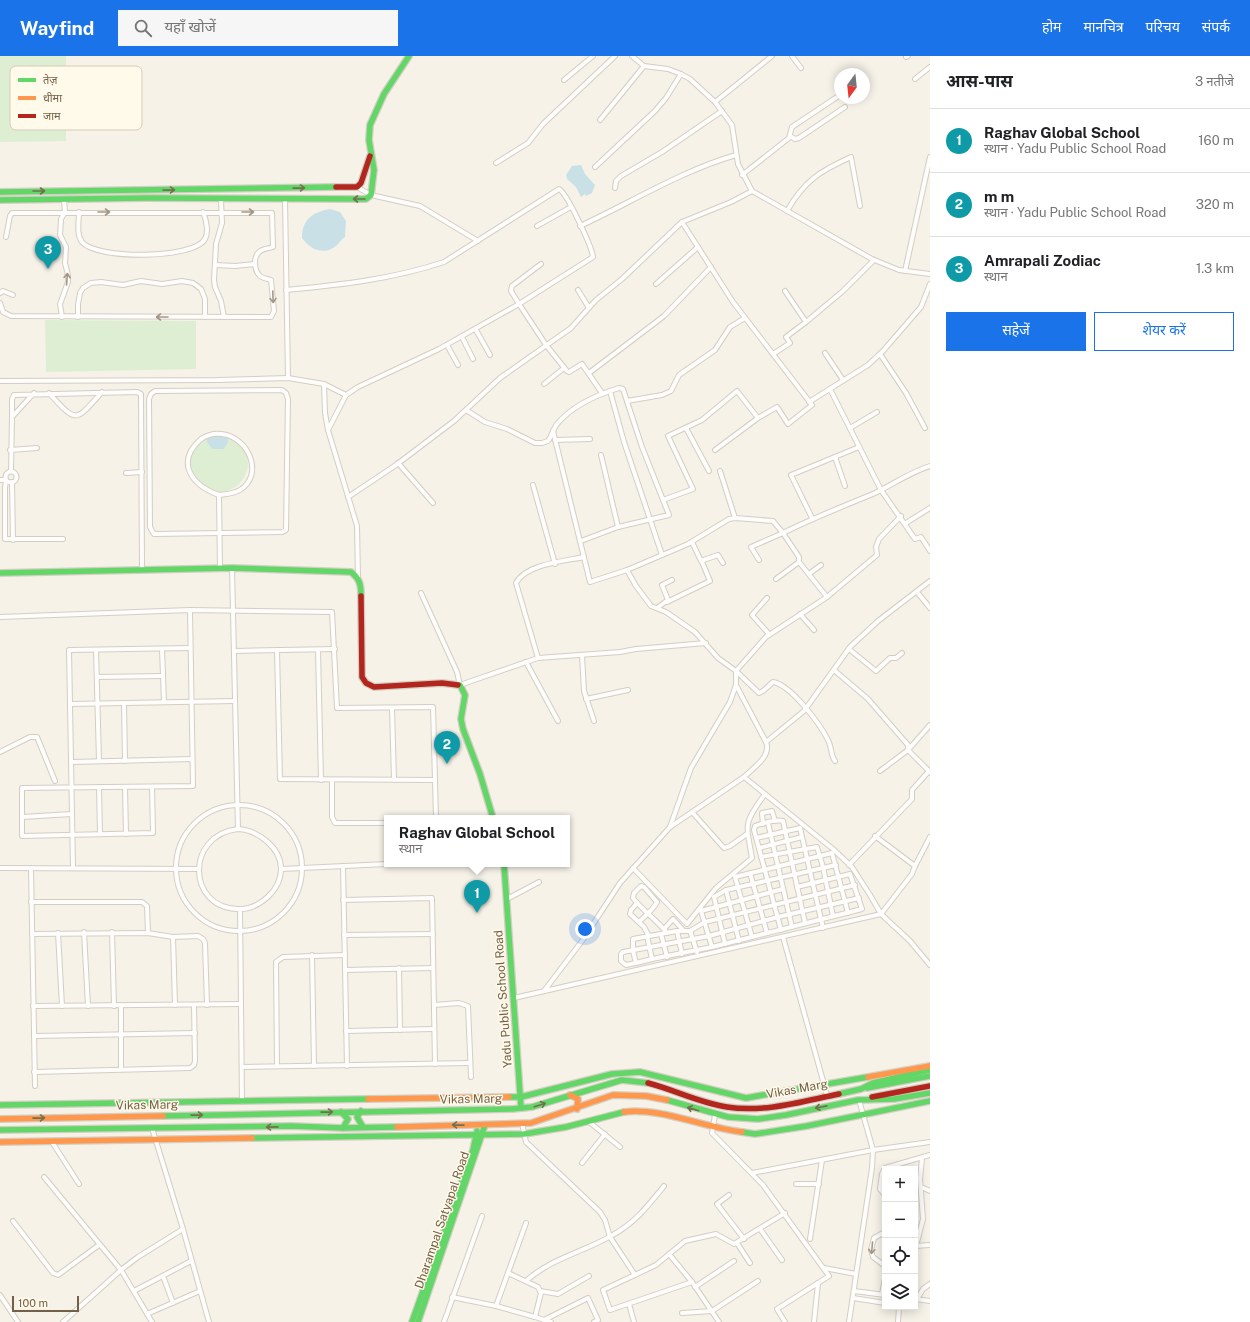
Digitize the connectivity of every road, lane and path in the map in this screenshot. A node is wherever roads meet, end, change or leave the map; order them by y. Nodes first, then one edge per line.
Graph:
1 (409, 56) edge
2 (593, 56) edge
3 (615, 56) edge
4 (632, 56) edge
5 (772, 56) edge
6 (792, 56) edge
7 (644, 66) junction
8 (930, 67) edge
9 (801, 68) dead end
10 (682, 74) junction
11 (915, 79) dead end
12 (564, 80) dead end
13 (834, 99) edge
14 (715, 102) junction
15 (845, 106) dead end
16 (722, 111) junction
17 (600, 120) dead end
18 (790, 136) junction
19 (736, 155) junction
20 (370, 156) junction
21 (930, 157) edge
22 (496, 163) dead end
23 (595, 167) dead end
24 (742, 175) junction
25 (357, 187) junction
26 (615, 188) dead end
27 (98, 191) junction
28 (752, 191) junction
29 (0, 192) edge
30 (371, 195) junction
31 (99, 199) junction
32 (285, 199) junction
33 (0, 200) edge
34 (64, 200) junction
35 (221, 200) junction
36 (860, 206) dead end
37 (571, 207) junction
38 (787, 211) junction
39 (64, 212) junction
40 (79, 212) junction
41 (203, 212) junction
42 (222, 212) junction
43 (682, 222) junction
44 (537, 226) dead end
45 (580, 226) junction
46 (6, 238) dead end
47 (478, 241) junction
48 (698, 247) junction
49 (874, 260) junction
50 (255, 264) junction
51 (541, 264) dead end
52 (216, 265) junction
53 (711, 267) junction
54 (905, 271) junction
55 (930, 274) edge
56 (656, 284) dead end
57 (930, 284) edge
58 (286, 290) junction
59 (578, 290) dead end
60 (785, 291) dead end
61 (0, 293) edge
62 (13, 295) dead end
63 (0, 303) edge
64 (519, 304) junction
65 (589, 308) junction
66 (62, 316) junction
67 (78, 316) junction
68 (205, 317) junction
69 (224, 317) junction
70 (745, 318) junction
71 (806, 322) junction
72 (476, 330) junction
73 (462, 338) junction
74 (447, 345) junction
75 (546, 345) junction
76 (825, 353) dead end
77 (773, 354) junction
78 (880, 354) junction
79 (490, 355) dead end
80 (473, 359) dead end
81 (458, 365) dead end
82 (564, 368) junction
83 (589, 373) junction
84 (288, 378) junction
85 (217, 380) junction
86 (843, 380) junction
87 (0, 381) edge
88 (324, 384) junction
89 (544, 384) dead end
90 (830, 389) junction
91 (217, 391) junction
92 (610, 391) junction
93 (102, 392) junction
94 (34, 393) junction
95 (49, 393) junction
96 (602, 393) junction
97 (346, 395) junction
98 (627, 401) junction
99 (809, 402) junction
100 (466, 410) junction
101 (877, 412) dead end
102 (12, 417) junction
103 (758, 418) junction
104 (686, 428) junction
105 (850, 428) junction
106 (925, 428) dead end
107 (328, 430) junction
108 (553, 431) junction
109 (590, 439) dead end
110 (555, 440) junction
111 (859, 447) junction
112 (36, 448) dead end
113 (10, 450) junction
114 (715, 450) dead end
115 (601, 455) dead end
116 (835, 456) junction
117 (398, 463) junction
118 (930, 466) edge
119 (10, 471) junction
120 (709, 471) dead end
121 (720, 471) dead end
122 (142, 472) junction
123 (126, 473) dead end
124 (0, 474) edge
125 (6, 474) junction
126 (0, 480) edge
127 (6, 480) junction
128 (12, 482) junction
129 (533, 485) dead end
130 (845, 486) dead end
131 (881, 490) junction
132 (219, 495) junction
133 (348, 497) junction
134 (663, 500) junction
135 (433, 503) dead end
136 (930, 508) edge
137 (901, 516) junction
138 (735, 518) junction
139 (812, 518) junction
140 (650, 520) junction
141 (906, 523) junction
142 (618, 527) junction
143 (783, 533) junction
144 (2, 534) edge
145 (219, 534) junction
146 (63, 539) dead end
147 (13, 540) junction
148 (581, 541) junction
149 (692, 542) junction
150 (930, 551) edge
151 (662, 555) junction
152 (584, 557) junction
153 (712, 558) junction
154 (759, 560) dead end
155 (702, 562) junction
156 (723, 562) dead end
157 (799, 562) junction
158 (715, 563) dead end
159 (555, 564) junction
160 (821, 565) dead end
161 (220, 568) junction
162 (232, 568) junction
163 (142, 569) junction
164 (627, 570) junction
165 (0, 573) edge
166 (809, 574) junction
167 (358, 577) junction
168 (776, 579) dead end
169 (672, 580) dead end
170 (930, 581) edge
171 (917, 592) junction
172 (421, 593) dead end
173 (827, 597) junction
174 (767, 598) dead end
175 (667, 602) junction
176 (656, 608) junction
177 (930, 608) edge
178 (190, 610) junction
179 (233, 611) junction
180 (800, 614) junction
181 (0, 617) edge
182 (814, 630) dead end
183 (770, 634) junction
184 (706, 643) junction
185 (190, 648) junction
186 (162, 649) junction
187 (849, 649) junction
188 (96, 650) junction
189 (234, 650) junction
190 (277, 650) junction
191 (318, 650) junction
192 (335, 650) junction
193 (902, 652) dead end
194 (582, 655) junction
195 (538, 658) junction
196 (526, 662) junction
197 (834, 670) junction
198 (736, 671) junction
199 (163, 676) junction
200 (97, 677) junction
201 (460, 685) junction
202 (736, 685) junction
203 (628, 690) dead end
204 (586, 699) junction
205 (235, 701) junction
206 (164, 702) junction
207 (191, 702) junction
208 (124, 703) junction
209 (70, 704) junction
210 (98, 704) junction
211 (392, 708) junction
212 (806, 708) junction
213 (558, 721) dead end
214 (594, 721) dead end
215 (930, 725) edge
216 (766, 742) junction
217 (908, 750) junction
218 (0, 752) edge
219 (192, 759) junction
220 (125, 760) junction
221 (835, 760) dead end
222 (99, 761) junction
223 (72, 762) junction
224 (880, 771) dead end
225 (929, 772) edge
226 (744, 777) junction
227 (321, 780) junction
228 (332, 780) junction
229 (394, 780) junction
230 (435, 780) junction
231 (56, 782) dead end
232 (152, 786) junction
233 (99, 787) junction
234 (125, 787) junction
235 (72, 788) junction
236 (765, 794) junction
237 (237, 805) junction
238 (692, 812) junction
239 (72, 814) junction
240 (436, 815) edge
241 (492, 815) edge
242 (22, 817) junction
243 (775, 821) junction
244 (768, 822) junction
245 (384, 823) edge
246 (763, 824) junction
247 (670, 827) junction
248 (238, 829) junction
249 (786, 830) junction
250 (100, 834) junction
251 (126, 834) junction
252 (747, 834) junction
253 (770, 834) junction
254 (73, 835) junction
255 (875, 836) junction
256 (802, 837) junction
257 (930, 837) edge
258 (756, 838) junction
259 (788, 841) junction
260 (773, 845) junction
261 (759, 848) junction
262 (805, 848) junction
263 (790, 851) junction
264 (775, 854) junction
265 (820, 856) junction
266 (761, 857) junction
267 (807, 859) junction
268 (792, 863) junction
269 (384, 864) edge
270 (836, 865) junction
271 (849, 865) junction
272 (343, 866) junction
273 (778, 866) junction
274 (915, 866) junction
275 (504, 867) edge
276 (0, 868) edge
277 (30, 868) junction
278 (73, 868) junction
279 (303, 868) junction
280 (633, 868) junction
281 (824, 868) junction
282 (175, 869) junction
283 (198, 869) junction
284 (281, 869) junction
285 (765, 869) junction
286 (809, 871) junction
287 (750, 873) junction
288 (795, 874) junction
289 (780, 877) junction
290 (839, 877) junction
291 (768, 880) junction
292 (826, 880) junction
293 (540, 882) dead end
294 (812, 883) junction
295 (752, 884) junction
296 (855, 885) junction
297 (797, 886) junction
298 (738, 887) junction
299 (842, 888) junction
300 (783, 889) junction
301 (726, 890) junction
302 (828, 891) junction
303 (771, 892) junction
304 (814, 895) junction
305 (756, 897) junction
306 (800, 898) junction
307 (859, 898) junction
308 (507, 899) junction
309 (344, 900) junction
310 (742, 900) junction
311 (31, 902) junction
312 (786, 902) junction
313 (845, 902) junction
314 (637, 903) junction
315 (730, 904) junction
316 (774, 905) junction
317 (830, 905) junction
318 (716, 907) junction
319 (759, 908) junction
320 (817, 908) junction
321 (240, 909) junction
322 (802, 911) junction
323 (745, 912) junction
324 (647, 913) junction
325 (848, 913) junction
326 (881, 914) junction
327 (733, 915) junction
328 (788, 915) junction
329 (833, 916) junction
330 (778, 917) junction
331 (719, 919) junction
332 (820, 920) junction
333 (763, 921) junction
334 (639, 922) junction
335 (705, 922) junction
336 (805, 923) junction
337 (749, 925) junction
338 (792, 927) junction
339 (823, 928) junction
340 (736, 929) junction
341 (781, 930) junction
342 (240, 931) junction
343 (666, 931) junction
344 (677, 931) junction
345 (684, 931) junction
346 (690, 931) junction
347 (84, 932) junction
348 (112, 932) junction
349 (58, 933) junction
350 (148, 933) junction
351 (722, 933) junction
352 (767, 933) junction
353 (32, 934) junction
354 (433, 934) junction
355 (661, 934) junction
356 (344, 935) junction
357 (648, 936) junction
358 (709, 936) junction
359 (783, 936) junction
360 (173, 937) junction
361 (752, 937) junction
362 (693, 939) junction
363 (679, 941) junction
364 (738, 941) junction
365 (664, 944) junction
366 (725, 944) junction
367 (650, 948) junction
368 (712, 948) junction
369 (633, 951) junction
370 (697, 951) junction
371 (682, 954) junction
372 (312, 955) junction
373 (345, 955) junction
374 (667, 956) junction
375 (698, 956) junction
376 (652, 959) junction
377 (636, 963) junction
378 (930, 965) edge
379 (399, 968) junction
380 (433, 968) junction
381 (345, 970) junction
382 (544, 991) junction
383 (514, 998) junction
384 (241, 1004) junction
385 (175, 1005) junction
386 (194, 1005) junction
387 (207, 1005) junction
388 (434, 1005) junction
389 (33, 1006) junction
390 (62, 1006) junction
391 (88, 1006) junction
392 (114, 1006) junction
393 (121, 1006) junction
394 (433, 1029) junction
395 (400, 1030) junction
396 (346, 1031) junction
397 (195, 1032) junction
398 (121, 1034) junction
399 (34, 1036) junction
400 (470, 1063) junction
401 (435, 1064) junction
402 (277, 1066) junction
403 (314, 1066) junction
404 (347, 1066) junction
405 (930, 1066) edge
406 (242, 1067) junction
407 (121, 1069) junction
408 (930, 1070) edge
409 (34, 1072) junction
410 (930, 1076) edge
411 (471, 1078) dead end
412 (825, 1085) junction
413 (34, 1086) dead end
414 (930, 1086) edge
415 (861, 1089) junction
416 (930, 1093) edge
417 (569, 1095) junction
418 (827, 1095) junction
419 (520, 1097) junction
420 (860, 1100) junction
421 (930, 1101) edge
422 (242, 1102) junction
423 (0, 1105) edge
424 (521, 1108) junction
425 (577, 1109) junction
426 (341, 1111) junction
427 (361, 1111) junction
428 (715, 1115) junction
429 (863, 1115) junction
430 (0, 1119) edge
431 (588, 1120) junction
432 (522, 1123) junction
433 (485, 1125) junction
434 (478, 1126) junction
435 (363, 1127) junction
436 (712, 1127) junction
437 (152, 1128) junction
438 (343, 1128) junction
439 (0, 1130) edge
440 (483, 1134) junction
441 (524, 1134) junction
442 (605, 1134) junction
443 (476, 1135) junction
444 (156, 1139) junction
445 (0, 1142) edge
446 (52, 1142) junction
447 (930, 1144) edge
448 (620, 1147) dead end
449 (873, 1150) junction
450 (930, 1155) edge
451 (922, 1158) junction
452 (822, 1160) junction
453 (582, 1163) dead end
454 (892, 1166) edge
455 (752, 1173) junction
456 (882, 1174) edge
457 (44, 1177) dead end
458 (79, 1184) dead end
459 (796, 1184) dead end
460 (819, 1184) junction
461 (664, 1186) dead end
462 (921, 1187) junction
463 (882, 1191) edge
464 (930, 1191) edge
465 (729, 1195) dead end
466 (785, 1213) junction
467 (482, 1216) dead end
468 (13, 1221) dead end
469 (526, 1223) dead end
470 (183, 1229) junction
471 (760, 1229) junction
472 (882, 1234) edge
473 (610, 1237) junction
474 (918, 1238) edge
475 (744, 1239) junction
476 (810, 1239) dead end
477 (737, 1243) junction
478 (99, 1245) junction
479 (930, 1245) edge
480 (918, 1246) edge
481 (669, 1254) junction
482 (191, 1260) junction
483 (782, 1260) dead end
484 (734, 1261) dead end
485 (750, 1263) dead end
486 (882, 1264) edge
487 (824, 1268) junction
488 (121, 1270) junction
489 (508, 1273) junction
490 (856, 1274) junction
491 (635, 1275) junction
492 (163, 1276) junction
493 (589, 1276) dead end
494 (758, 1280) dead end
495 (526, 1281) junction
496 (692, 1282) junction
497 (818, 1283) junction
498 (930, 1284) edge
499 (695, 1287) junction
500 (134, 1291) junction
501 (200, 1291) junction
502 (540, 1291) junction
503 (854, 1292) junction
504 (882, 1294) edge
505 (0, 1295) edge
506 (918, 1296) edge
507 (452, 1297) junction
508 (853, 1298) junction
509 (918, 1299) edge
510 (930, 1301) edge
511 (173, 1303) junction
512 (882, 1303) edge
513 (629, 1304) junction
514 (496, 1306) junction
515 (900, 1310) edge
516 (712, 1311) junction
517 (682, 1313) dead end
518 (147, 1314) junction
519 (535, 1317) junction
520 (544, 1320) junction
521 (18, 1322) edge
522 (63, 1322) edge
523 (152, 1322) edge
524 (209, 1322) edge
525 (412, 1322) edge
526 (418, 1322) edge
527 (444, 1322) edge
528 (551, 1322) edge
529 (594, 1322) edge
530 (634, 1322) edge
531 (719, 1322) edge
532 (785, 1322) edge
533 (814, 1322) edge
534 (849, 1322) edge
535 (898, 1322) edge

1 - 20 street
2 - 12 street
3 - 22 street
4 - 7 street
5 - 14 street
6 - 9 street
7 - 10 street
7 - 17 street
8 - 11 street
10 - 14 street
10 - 23 street
13 - 18 street
14 - 16 street
15 - 18 street
16 - 19 street
16 - 26 street
18 - 24 street
19 - 24 street
19 - 45 street
20 - 25 street
20 - 30 street
21 - 54 street
24 - 28 street
27 -> 25 street
25 - 30 street
29 -> 27 street
27 - 31 street
28 - 38 street
28 - 43 street
30 -> 32 street
30 - 47 street
31 - 34 street
31 - 35 street
32 - 35 street
32 - 58 street
33 - 34 street
34 - 39 street
35 - 42 street
36 - 38 street
37 - 44 street
37 - 45 street
37 - 47 street
38 - 49 street
39 - 40 street
39 - 46 street
66 -> 39 street
40 -> 41 street
40 - 41 street
41 - 42 street
42 -> 50 street
42 - 52 street
43 - 48 street
43 - 65 street
45 - 64 street
47 - 58 street
48 - 53 street
48 - 56 street
49 - 54 street
49 - 71 street
50 - 52 street
50 -> 69 street
51 - 64 street
52 - 69 street
53 - 70 street
53 - 83 street
54 - 55 street
57 - 78 street
58 - 84 street
59 - 65 street
60 - 71 street
61 - 62 street
63 - 66 street
64 - 72 street
64 - 75 street
65 - 75 street
66 - 67 street
68 -> 67 street
67 - 68 street
68 - 69 street
70 - 77 street
70 - 98 street
71 - 77 street
72 - 73 street
72 - 79 street
73 - 74 street
73 - 80 street
74 - 81 street
74 - 97 street
75 - 82 street
75 - 100 street
76 - 86 street
77 - 99 street
78 - 86 street
78 - 106 street
82 - 83 street
82 - 89 street
83 - 96 street
84 - 85 street
84 - 88 street
85 - 87 street
85 - 91 street
86 - 90 street
88 - 97 street
88 - 107 street
90 - 99 street
90 - 105 street
91 - 145 street
91 - 145 street
92 - 96 street
92 - 98 street
92 - 140 street
93 - 95 street
93 - 95 street
93 - 122 street
94 - 95 street
94 - 102 street
94 - 102 street
96 - 108 street
97 - 107 street
98 - 134 street
99 - 103 street
100 - 108 street
100 - 117 street
101 - 105 street
102 - 113 street
103 - 104 street
103 - 114 street
104 - 120 street
104 - 134 street
105 - 111 street
107 - 133 street
108 - 110 street
109 - 110 street
110 - 148 street
111 - 116 street
111 - 131 street
112 - 113 street
113 - 119 street
115 - 142 street
116 - 130 street
116 - 139 street
117 - 133 street
117 - 135 street
118 - 131 street
119 - 125 street
119 - 128 street
121 - 138 street
122 - 123 street
122 - 163 street
124 - 125 street
125 - 127 street
126 - 127 street
127 - 128 street
127 - 144 street
128 - 147 street
129 - 159 street
131 - 137 street
131 - 139 street
132 - 132 street
132 - 145 street
133 - 167 street
134 - 140 street
136 - 141 street
137 - 141 street
137 - 173 street
138 - 143 street
138 - 149 street
139 - 143 street
140 - 142 street
140 - 151 street
141 - 150 street
142 - 148 street
143 - 154 street
143 - 157 street
144 - 147 street
145 - 161 street
146 - 147 street
148 - 152 street
149 - 151 street
149 - 155 street
151 - 164 street
152 - 159 street
152 - 164 street
153 - 155 street
153 - 156 street
153 - 158 street
155 - 175 street
157 - 166 street
157 - 168 street
159 - 195 street
160 - 166 street
161 - 162 street
161 - 163 street
162 - 167 street
162 - 179 street
163 - 165 street
164 - 176 street
166 - 173 street
167 - 201 street
169 - 175 street
170 - 171 street
171 - 177 street
171 - 187 street
172 - 201 street
173 - 180 street
174 - 183 street
175 - 176 street
176 - 184 street
178 - 179 street
178 - 181 street
178 - 185 street
179 - 189 street
179 - 192 street
180 - 182 street
180 - 183 street
183 - 198 street
184 - 194 street
184 - 198 street
185 - 186 street
185 - 207 street
186 - 188 street
186 - 199 street
187 - 193 street
187 - 197 street
188 - 200 street
188 - 209 street
189 - 190 street
189 - 205 street
190 - 191 street
190 - 227 street
191 - 192 street
191 - 227 street
192 - 211 street
194 - 195 street
194 - 204 street
195 - 196 street
196 - 201 street
196 - 213 street
197 - 212 street
197 - 217 street
198 - 202 street
198 - 212 street
199 - 200 street
199 - 206 street
200 - 210 street
201 - 241 street
202 - 216 street
202 - 247 street
203 - 204 street
204 - 214 street
205 - 207 street
205 - 237 street
206 - 207 street
206 - 208 street
207 - 219 street
208 - 210 street
208 - 220 street
209 - 210 street
209 - 223 street
210 - 222 street
211 - 229 street
211 - 230 street
212 - 216 street
212 - 221 street
215 - 217 street
216 - 226 street
217 - 224 street
217 - 225 street
218 - 231 street
219 - 220 street
219 - 232 street
220 - 222 street
222 - 223 street
223 - 235 street
225 - 255 street
226 - 236 street
226 - 238 street
227 - 228 street
228 - 229 street
228 - 245 street
229 - 230 street
230 - 240 street
232 - 234 street
232 - 251 street
233 - 234 street
233 - 235 street
233 - 250 street
234 - 251 street
235 - 239 street
235 - 242 street
236 - 252 street
236 - 271 street
237 - 248 street
237 - 279 street
237 - 282 street
238 - 247 street
238 - 252 street
239 - 242 street
239 - 254 street
242 - 254 street
243 - 244 street
243 - 246 street
243 - 249 street
244 - 246 street
244 - 253 street
246 - 258 street
247 - 280 street
248 - 283 street
248 - 284 street
249 - 253 street
249 - 256 street
249 - 259 street
250 - 251 street
250 - 254 street
252 - 280 street
253 - 258 street
253 - 260 street
254 - 278 street
255 - 271 street
255 - 274 street
256 - 259 street
256 - 262 street
257 - 274 street
258 - 261 street
259 - 260 street
259 - 263 street
260 - 261 street
260 - 264 street
261 - 266 street
262 - 263 street
262 - 265 street
262 - 267 street
263 - 264 street
263 - 268 street
264 - 266 street
264 - 273 street
265 - 267 street
265 - 270 street
265 - 281 street
266 - 285 street
267 - 268 street
267 - 286 street
268 - 273 street
268 - 288 street
269 - 272 street
270 - 281 street
270 - 290 street
271 - 326 street
272 - 279 street
272 - 309 street
273 - 285 street
273 - 289 street
274 - 326 street
275 - 308 street, Yadu Public School Road
276 - 277 street
277 - 278 street
277 - 311 street
278 - 282 street
279 - 284 street
279 - 342 street
280 - 382 street
281 - 286 street
281 - 292 street
282 - 283 street
282 - 342 street
283 - 321 street
284 - 321 street
285 - 287 street
285 - 291 street
286 - 288 street
286 - 294 street
287 - 295 street
287 - 298 street
288 - 289 street
288 - 297 street
289 - 291 street
289 - 300 street
290 - 292 street
290 - 296 street
290 - 299 street
291 - 295 street
291 - 303 street
292 - 294 street
292 - 302 street
293 - 308 street
294 - 297 street
294 - 304 street
295 - 298 street
295 - 305 street
296 - 299 street
296 - 307 street
297 - 306 street
298 - 301 street
298 - 310 street
299 - 302 street
299 - 313 street
300 - 303 street
300 - 312 street
301 - 315 street
301 - 318 street
302 - 304 street
302 - 317 street
303 - 305 street
303 - 316 street
304 - 306 street
304 - 320 street
305 - 310 street
305 - 319 street
306 - 312 street
306 - 322 street
307 - 313 street
307 - 325 street
308 - 383 street, Yadu Public School Road
309 - 354 street
309 - 356 street
310 - 315 street
310 - 323 street
311 - 350 street
311 - 353 street
312 - 316 street
312 - 328 street
313 - 317 street
313 - 325 street
314 - 324 street
314 - 324 street
314 - 334 street
315 - 318 street
315 - 327 street
316 - 319 street
316 - 330 street
317 - 320 street
317 - 329 street
318 - 331 street
318 - 335 street
319 - 323 street
319 - 333 street
320 - 322 street
320 - 332 street
321 - 342 street
322 - 328 street
322 - 336 street
323 - 327 street
323 - 337 street
324 - 334 street
324 - 343 street
325 - 329 street
326 - 339 street
326 - 378 street
327 - 331 street
327 - 340 street
328 - 330 street
328 - 338 street
329 - 332 street
330 - 333 street
330 - 341 street
331 - 335 street
331 - 351 street
332 - 336 street
332 - 339 street
333 - 337 street
333 - 352 street
334 - 357 street
335 - 346 street
335 - 358 street
336 - 338 street
337 - 340 street
337 - 361 street
338 - 341 street
339 - 359 street
340 - 351 street
340 - 364 street
341 - 352 street
342 - 384 street
343 - 344 street
343 - 345 street
343 - 355 street
344 - 345 street
344 - 363 street
345 - 346 street
346 - 362 street
347 - 348 street
347 - 349 street
347 - 391 street
348 - 350 street
348 - 392 street
349 - 353 street
349 - 390 street
350 - 360 street
351 - 358 street
351 - 366 street
352 - 361 street
353 - 389 street
354 - 356 street
354 - 380 street
355 - 357 street
355 - 365 street
356 - 373 street
357 - 367 street
357 - 369 street
358 - 362 street
358 - 368 street
359 - 375 street
359 - 412 street
360 - 385 street
360 - 387 street
361 - 364 street
362 - 363 street
362 - 370 street
363 - 365 street
363 - 371 street
364 - 366 street
365 - 367 street
365 - 374 street
366 - 368 street
367 - 369 street
367 - 376 street
368 - 370 street
369 - 377 street
369 - 377 street
370 - 371 street
370 - 375 street
371 - 374 street
372 - 373 street
372 - 402 street
372 - 403 street
373 - 381 street
374 - 376 street
375 - 382 street
376 - 377 street
379 - 380 street
379 - 381 street
379 - 395 street
380 - 388 street
381 - 396 street
382 - 383 street
383 - 419 street, Yadu Public School Road
384 - 387 street
384 - 406 street
385 - 386 street
385 - 393 street
386 - 387 street
386 - 397 street
388 - 394 street
388 - 400 street
389 - 390 street
389 - 399 street
390 - 391 street
391 - 392 street
392 - 393 street
393 - 398 street
394 - 395 street
394 - 401 street
395 - 396 street
396 - 404 street
397 - 398 street
397 - 407 street
398 - 399 street
398 - 407 street
399 - 409 street
400 - 401 street
400 - 411 street
401 - 404 street
402 - 403 street
402 - 406 street
403 - 404 street
405 - 412 street
406 - 422 street
407 - 409 street
408 - 415 street, Vikas Marg
409 - 413 street
410 - 415 street
412 - 418 street
412 - 419 street
414 - 420 street
415 - 418 street, Vikas Marg
416 - 420 street, Vikas Marg
417 - 418 street, Vikas Marg
424 -> 417 street, Vikas Marg
417 - 425 street
419 - 422 street
419 - 424 street, Yadu Public School Road
420 -> 428 street, Vikas Marg
420 - 429 street
421 - 429 street
422 - 423 street
424 - 427 street, Vikas Marg
428 -> 425 street, Vikas Marg
425 - 432 street, Vikas Marg
426 - 427 street, Vikas Marg
430 -> 426 street, Vikas Marg
426 - 438 street
427 - 435 street
428 - 436 street
429 - 436 street
429 - 449 street
431 - 436 street
431 - 441 street
431 - 442 street
432 - 433 street, Vikas Marg
432 - 441 street
433 - 434 street, Vikas Marg
433 - 440 street, Dharampal Satyapal Road
434 -> 435 street, Vikas Marg
434 - 443 street, Dharampal Satyapal Road
435 - 438 street, Vikas Marg
436 - 455 street
438 -> 437 street, Vikas Marg
437 - 439 street, Vikas Marg
437 - 444 street
440 - 441 street
440 - 443 street
440 - 526 street, Dharampal Satyapal Road
441 - 473 street
442 - 448 street
442 - 453 street
443 - 444 street
443 - 525 street, Dharampal Satyapal Road
444 - 446 street
444 - 470 street
445 - 446 street
446 - 458 street
447 - 449 street
449 - 452 street
449 - 490 street
450 - 451 street
451 - 454 street
451 - 462 street
452 - 455 street
452 - 460 street
455 - 466 street
456 - 463 street
457 - 478 street
459 - 460 street
460 - 476 street
461 - 473 street
462 - 464 street
462 - 474 street
465 - 475 street
466 - 471 street
466 - 487 street
467 - 507 street
468 - 478 street
469 - 489 street
470 - 482 street
470 - 488 street
471 - 475 street
471 - 483 street
472 -> 486 street
473 - 491 street
473 - 495 street
475 - 477 street
477 - 481 street
477 - 485 street
478 - 488 street
479 - 480 street
481 - 491 street
481 - 496 street
482 - 492 street
482 - 501 street
484 - 499 street
487 - 490 street
487 - 497 street
488 - 500 street
488 - 522 street
489 - 495 street
489 - 514 street
490 - 503 street
491 - 513 street
492 - 500 street
492 - 511 street
493 - 502 street
494 - 516 street
495 - 502 street
496 - 499 street
496 - 513 street
497 - 532 street
497 - 533 street
498 - 506 street
499 - 516 street
500 - 518 street
501 - 511 street
501 - 524 street
502 - 519 street
503 - 504 street
503 - 508 street
505 - 521 street
507 - 514 street
507 - 527 street
508 - 512 street
508 - 534 street
509 - 510 street
511 - 518 street
513 - 530 street
514 - 519 street
515 - 535 street
516 - 517 street
516 - 531 street
518 - 523 street
519 - 520 street
520 - 528 street
520 - 529 street

